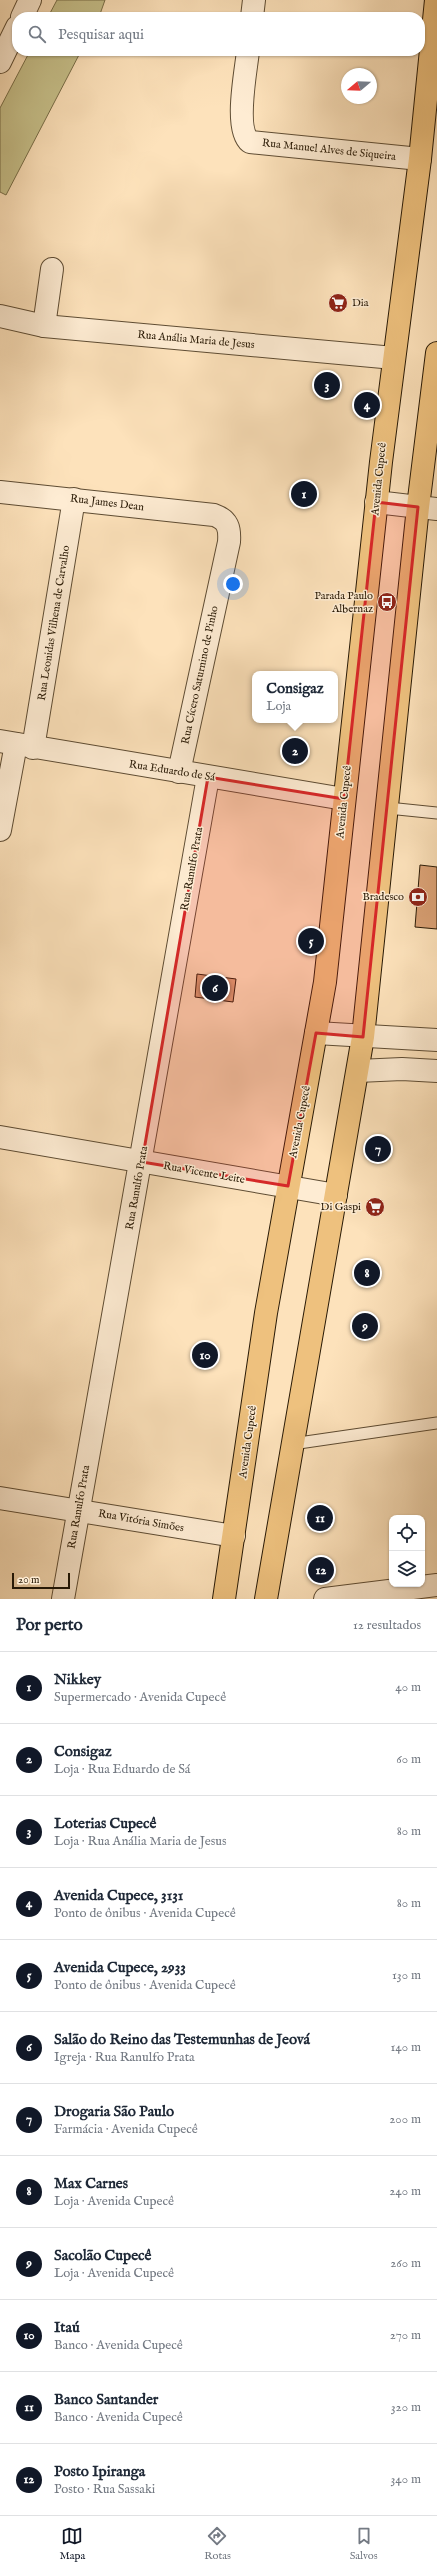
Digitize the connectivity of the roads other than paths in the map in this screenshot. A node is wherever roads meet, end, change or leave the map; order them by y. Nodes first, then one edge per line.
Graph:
1 (30, 0) edge
2 (254, 0) edge
3 (436, 0) edge
4 (24, 12) edge
5 (253, 12) edge
6 (12, 37) edge
7 (248, 56) edge
8 (0, 62) edge
9 (420, 159) junction
10 (52, 269) dead end
11 (0, 316) edge
12 (44, 326) junction
13 (437, 353) edge
14 (394, 358) junction
15 (0, 492) edge
16 (74, 499) junction
17 (376, 502) junction
18 (428, 508) edge
19 (214, 515) joint
20 (16, 744) edge
21 (179, 772) junction
22 (208, 776) junction
23 (344, 799) junction
24 (388, 808) junction
25 (437, 813) edge
26 (0, 830) edge
27 (316, 1033) junction
28 (363, 1037) junction
29 (437, 1040) edge
30 (358, 1071) junction
31 (437, 1072) edge
32 (0, 1137) edge
33 (142, 1162) junction
34 (288, 1186) junction
35 (336, 1195) junction
36 (437, 1423) edge
37 (292, 1444) junction
38 (0, 1498) edge
39 (78, 1510) junction
40 (234, 1536) junction
41 (437, 1585) edge
42 (63, 1599) edge
43 (224, 1599) edge
44 (266, 1599) edge
45 (325, 1599) edge

1 - 4 street
2 - 5 street
3 - 9 main road, Avenida Cupecê
6 - 8 street
7 - 9 street, Rua Manuel Alves de Siqueira
9 - 14 main road, Avenida Cupecê
10 - 12 street
11 - 12 street, Rua Anália Maria de Jesus
12 - 14 street, Rua Anália Maria de Jesus
13 - 18 main road
14 - 17 main road, Avenida Cupecê
15 - 16 street, Rua James Dean
16 - 19 street, Rua James Dean
16 - 20 street, Rua Leonidas Vilhena de Carvalho
17 - 18 street
17 - 23 main road, Avenida Cupecê
18 - 24 main road
19 - 21 street, Rua Cícero Saturnino de Pinho
20 - 21 street, Rua Eduardo de Sá
20 - 26 street, Rua Leonidas Vilhena de Carvalho
21 - 22 street, Rua Eduardo de Sá
22 - 23 street, Rua Eduardo de Sá
22 - 33 street, Rua Ranulfo Prata
23 - 27 main road, Avenida Cupecê
24 - 25 lane
24 - 28 main road
27 - 28 street
27 - 34 main road, Avenida Cupecê
28 - 29 street
28 - 30 main road
30 - 31 street
30 - 35 main road
32 - 33 street, Rua Vicente Leite
33 - 34 street, Rua Vicente Leite
33 - 39 street, Rua Ranulfo Prata
34 - 35 street, Rua Vicente Leite
34 - 40 main road, Avenida Cupecê
35 - 37 main road
36 - 37 lane
37 - 44 main road
38 - 39 street, Rua Vitória Simões
39 - 40 street, Rua Vitória Simões
39 - 42 street, Rua Ranulfo Prata
40 - 43 main road, Avenida Cupecê
41 - 45 street

